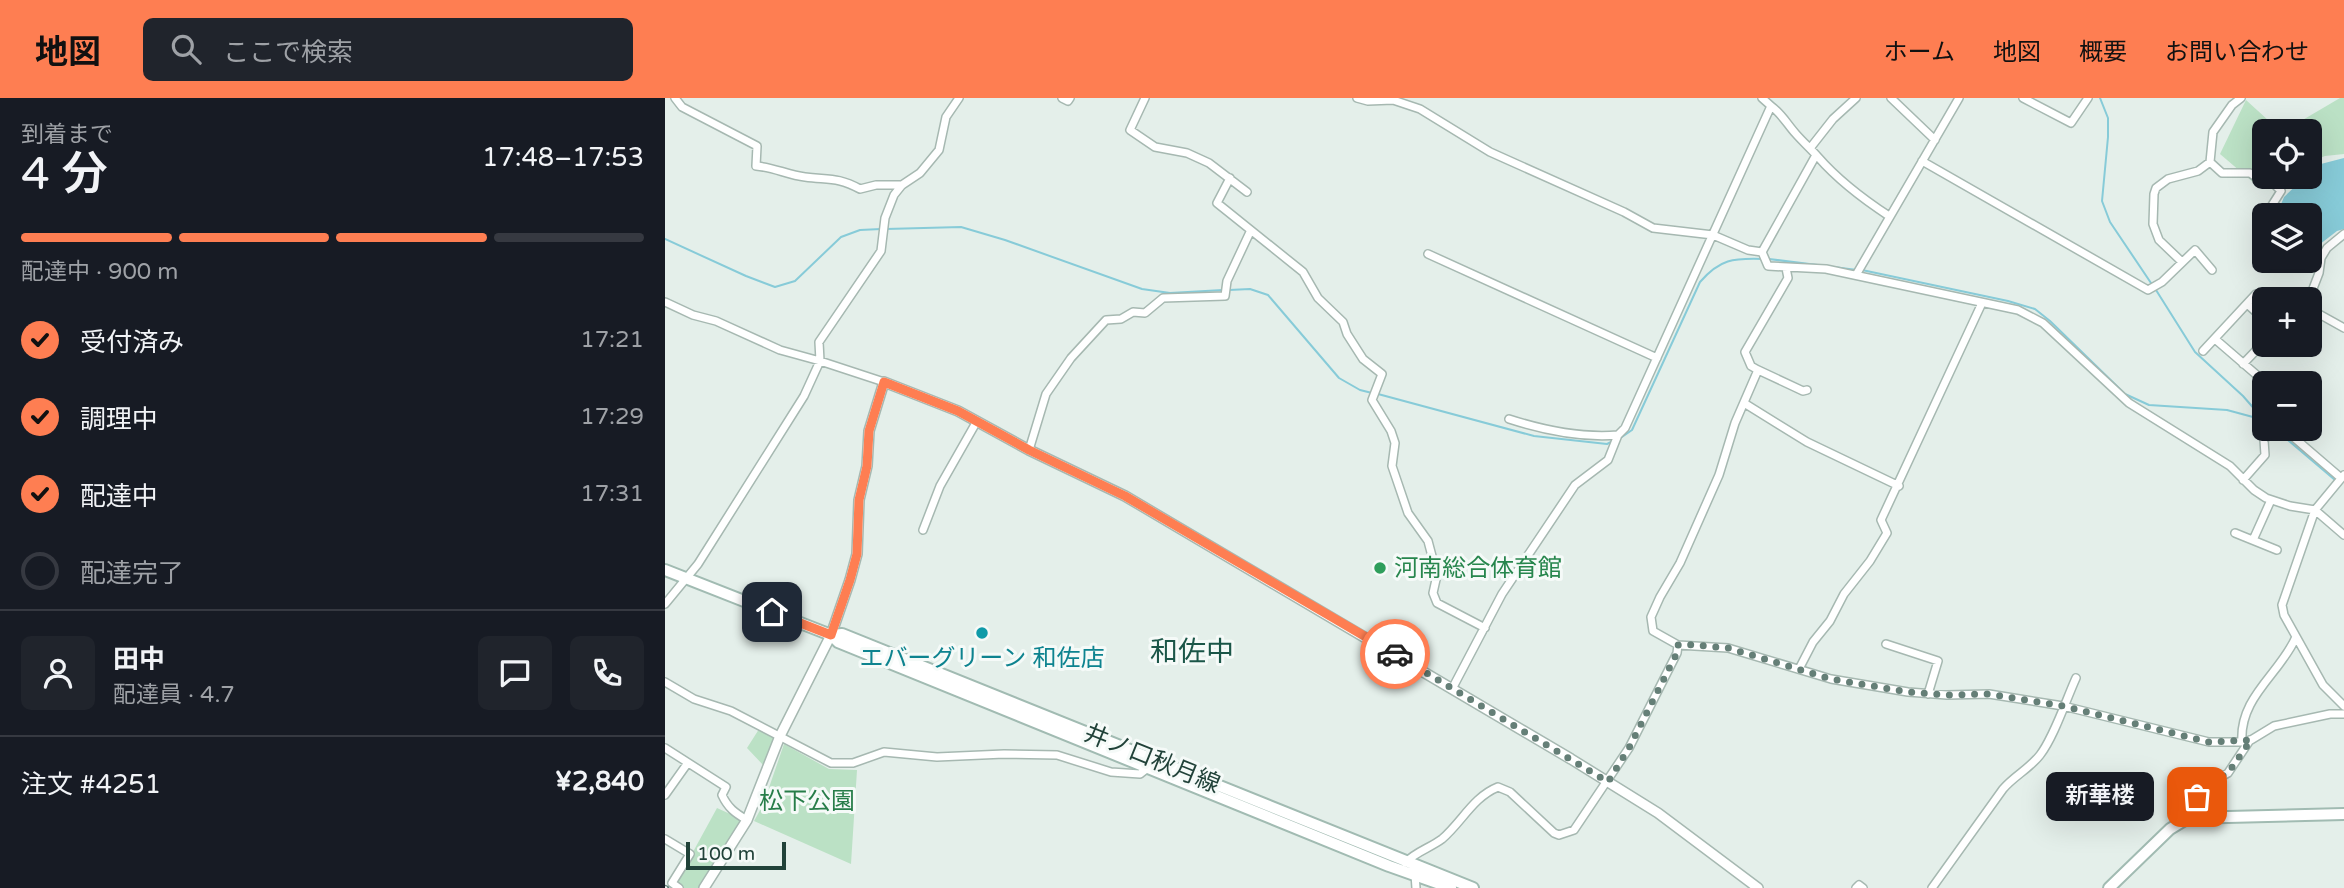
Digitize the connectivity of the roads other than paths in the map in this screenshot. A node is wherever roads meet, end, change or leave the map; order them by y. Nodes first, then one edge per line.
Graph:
1 (675, 98) edge
2 (959, 98) edge
3 (1062, 98) edge
4 (1070, 98) edge
5 (1135, 98) edge
6 (1357, 98) edge
7 (1762, 98) edge
8 (1856, 98) edge
9 (1891, 98) edge
10 (1959, 98) edge
11 (2022, 98) edge
12 (2088, 98) edge
13 (2241, 98) edge
14 (1144, 101) edge
15 (1771, 106) junction
16 (1935, 140) junction
17 (1811, 147) junction
18 (1816, 155) junction
19 (1922, 161) junction
20 (2210, 162) junction
21 (1230, 178) junction
22 (902, 185) junction
23 (1247, 192) dead end
24 (2273, 203) edge
25 (1889, 216) junction
26 (1250, 232) junction
27 (2344, 234) edge
28 (1713, 235) junction
29 (1762, 253) junction
30 (1428, 254) dead end
31 (2322, 256) edge
32 (2182, 262) junction
33 (1786, 268) junction
34 (2212, 270) dead end
35 (1856, 275) junction
36 (2252, 298) edge
37 (665, 302) edge
38 (1982, 303) junction
39 (2247, 304) junction
40 (2252, 308) edge
41 (2322, 317) edge
42 (2344, 328) edge
43 (2215, 339) junction
44 (2203, 352) dead end
45 (2252, 355) edge
46 (1657, 358) junction
47 (820, 360) junction
48 (2243, 364) junction
49 (1756, 369) junction
50 (2252, 371) edge
51 (884, 382) junction
52 (1807, 390) dead end
53 (1744, 403) junction
54 (1509, 419) dead end
55 (977, 421) junction
56 (1618, 435) junction
57 (2264, 441) edge
58 (2299, 441) edge
59 (1029, 450) junction
60 (2343, 477) edge
61 (2243, 480) junction
62 (1899, 486) junction
63 (2271, 500) junction
64 (2315, 510) junction
65 (923, 530) dead end
66 (2235, 533) dead end
67 (2344, 535) edge
68 (2253, 540) junction
69 (2277, 550) dead end
70 (665, 570) edge
71 (686, 578) junction
72 (665, 604) edge
73 (1485, 628) junction
74 (831, 635) junction
75 (2296, 637) junction
76 (1886, 644) dead end
77 (1678, 645) junction
78 (1799, 669) junction
79 (2076, 678) dead end
80 (666, 686) edge
81 (1452, 689) junction
82 (1928, 694) junction
83 (2063, 706) junction
84 (2344, 706) edge
85 (2344, 714) edge
86 (780, 736) junction
87 (2251, 740) junction
88 (2242, 742) junction
89 (665, 748) edge
90 (1150, 764) junction
91 (688, 765) junction
92 (1608, 782) junction
93 (665, 795) edge
94 (2344, 814) edge
95 (2188, 818) junction
96 (747, 820) junction
97 (665, 839) edge
98 (1404, 865) junction
99 (1415, 874) junction
100 (679, 888) edge
101 (704, 888) edge
102 (1416, 888) edge
103 (1451, 888) edge
104 (1473, 888) edge
105 (1758, 888) edge
106 (1856, 888) edge
107 (1863, 888) edge
108 (1932, 888) edge
109 (2109, 888) edge

1 - 22 street
2 - 22 street
3 - 4 street
5 - 14 street
6 - 28 street
7 - 15 street
8 - 17 street
9 - 16 street
10 - 16 street
11 - 12 street
13 - 20 street
14 - 21 street
15 - 17 street
15 - 28 street
16 - 19 street
17 - 18 street
18 - 25 street
18 - 29 street
19 - 25 street
19 - 32 street
20 - 24 street
20 - 32 street
21 - 23 street
21 - 26 street
22 - 47 street
25 - 35 street
26 - 59 street
26 - 73 street
27 - 31 street
28 - 29 street
28 - 46 street
29 - 33 street
30 - 46 street
32 - 34 street
33 - 35 street
33 - 49 street
35 - 38 street
36 - 39 street
37 - 47 street
38 - 61 street
38 - 62 street
39 - 40 street
39 - 43 street
41 - 42 street
43 - 44 street
43 - 48 street
45 - 48 street
46 - 56 street
47 - 51 street
47 - 71 street
48 - 50 street
49 - 52 street
49 - 53 street
51 - 55 street
51 - 74 street
53 - 62 street
53 - 77 street
54 - 56 street
55 - 59 street
55 - 65 street
56 - 73 street
57 - 61 street
58 - 60 street
59 - 81 street
60 - 64 street
61 - 63 street
62 - 78 street
63 - 64 street
63 - 68 street
64 - 67 street
64 - 75 street
66 - 68 street
68 - 69 street
70 - 71 main road, 井ノ口秋月線
71 - 72 street
71 - 74 main road, 井ノ口秋月線
73 - 81 street
74 - 86 street
74 - 90 main road, 井ノ口秋月線
75 - 84 street
75 - 88 street
76 - 82 street
77 - 78 street
77 - 92 street
78 - 82 street
79 - 83 street
80 - 86 street
81 - 92 street
82 - 83 street
83 - 88 street
83 - 108 street
85 - 87 street
86 - 90 street
86 - 96 street
87 - 88 street
87 - 95 street
89 - 91 street
90 - 98 main road, 井ノ口秋月線
91 - 93 street
91 - 96 street
92 - 98 street
92 - 105 street
94 - 95 main road
95 - 109 main road
96 - 101 street
97 - 100 street
98 - 99 main road, 井ノ口秋月線
98 - 104 main road, 井ノ口秋月線
99 - 102 street
99 - 103 main road, 井ノ口秋月線
106 - 107 street

